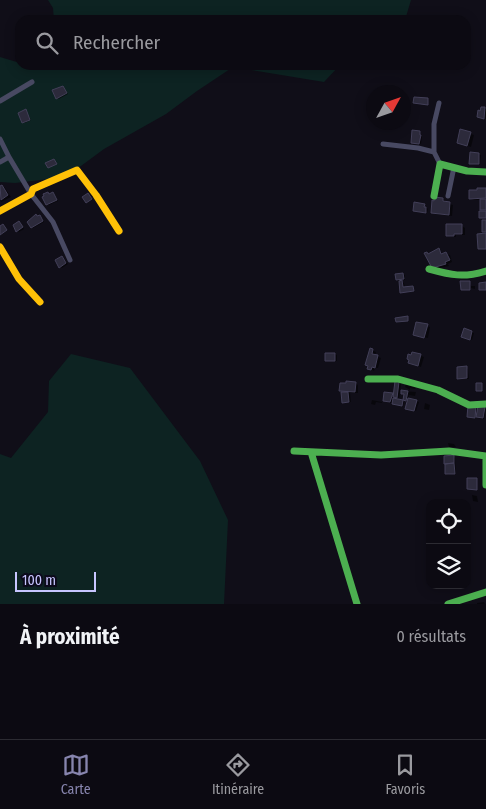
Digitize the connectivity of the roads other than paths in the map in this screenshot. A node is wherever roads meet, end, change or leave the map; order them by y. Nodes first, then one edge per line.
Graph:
1 (32, 82) dead end
2 (0, 102) edge
3 (439, 103) dead end
4 (0, 139) edge
5 (383, 144) dead end
6 (434, 152) junction
7 (9, 157) junction
8 (0, 162) edge
9 (440, 164) junction
10 (454, 167) junction
11 (486, 172) edge
12 (31, 194) junction
13 (434, 196) dead end
14 (448, 196) dead end
15 (0, 211) edge
16 (119, 231) dead end
17 (0, 247) edge
18 (70, 260) dead end
19 (429, 269) dead end
20 (486, 271) edge
21 (40, 302) dead end
22 (368, 379) dead end
23 (486, 404) edge
24 (294, 451) dead end
25 (311, 452) junction
26 (486, 457) edge
27 (486, 485) edge
28 (486, 592) edge
29 (357, 604) edge
30 (448, 604) edge

1 - 2 street
3 - 6 street
4 - 7 street
5 - 6 street
6 - 9 street
7 - 8 street
7 - 12 street
9 - 10 street
9 - 13 street
10 - 11 street
10 - 14 street
12 - 15 street
12 - 16 street
12 - 18 street
17 - 21 street
19 - 20 street
22 - 23 street
24 - 25 street
25 - 26 street
25 - 29 street
26 - 27 street
28 - 30 street

